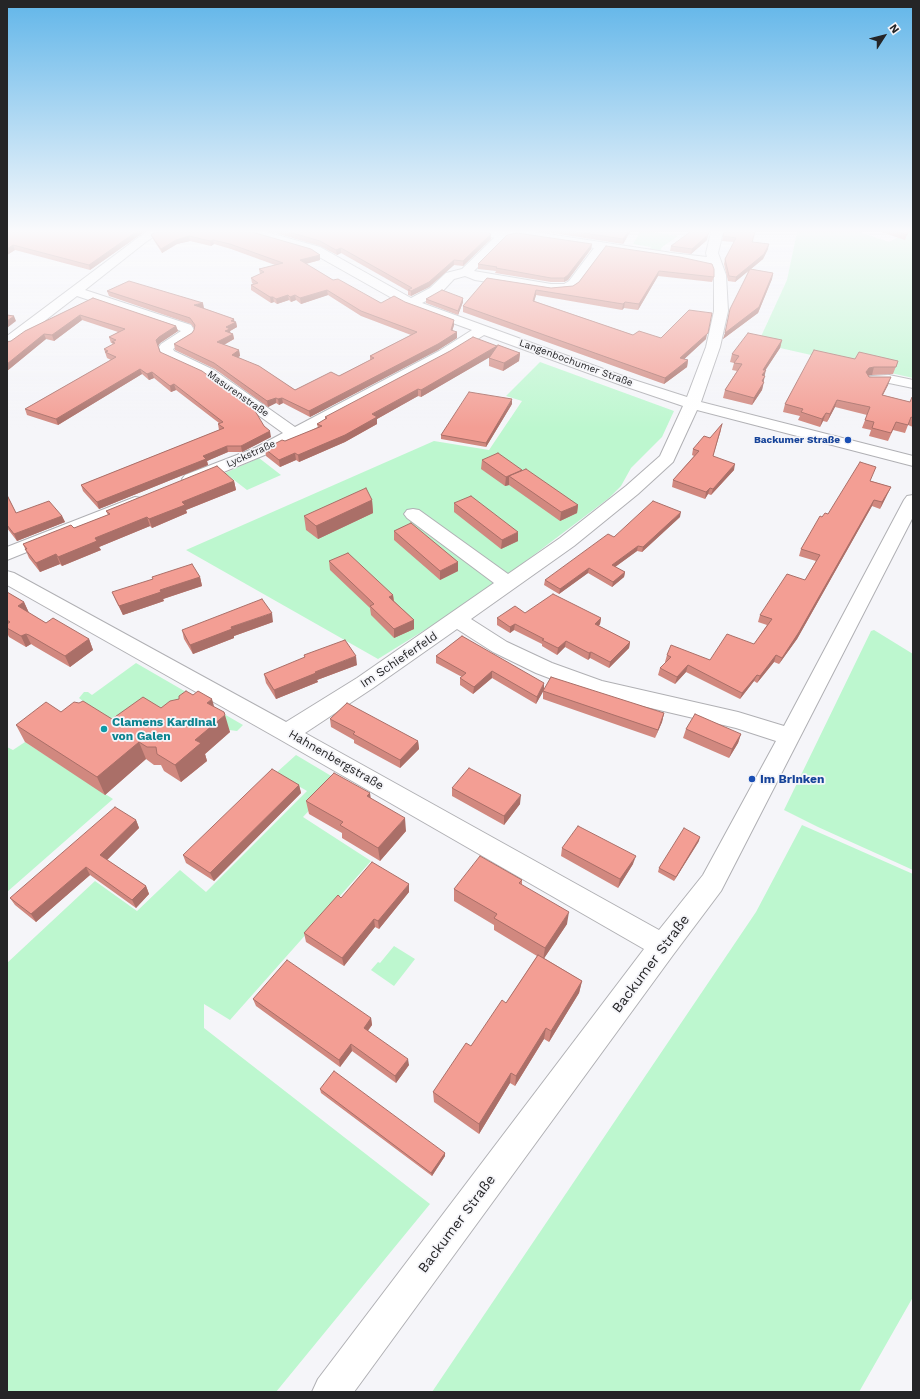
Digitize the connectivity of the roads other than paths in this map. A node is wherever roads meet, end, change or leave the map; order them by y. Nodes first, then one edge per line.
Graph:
1 (67, 297) edge
2 (94, 297) edge
3 (401, 297) edge
4 (422, 297) edge
5 (721, 297) edge
6 (411, 303) junction
7 (484, 330) junction
8 (7, 343) edge
9 (872, 380) edge
10 (913, 384) edge
11 (692, 404) junction
12 (294, 434) junction
13 (913, 461) edge
14 (175, 486) edge
15 (146, 497) edge
16 (913, 500) edge
17 (413, 514) dead end
18 (7, 554) edge
19 (7, 577) edge
20 (508, 584) junction
21 (458, 620) junction
22 (287, 733) junction
23 (790, 737) junction
24 (663, 946) junction
25 (331, 1392) edge

1 - 8 street
2 - 12 street, Masurenstraße
3 - 6 street, Langenbochumer Straße
4 - 6 street
5 - 11 street, Im Schieferfeld
6 - 7 street, Langenbochumer Straße
7 - 11 street, Langenbochumer Straße
7 - 12 street, Lyckstraße
9 - 10 street
11 - 13 street, Langenbochumer Straße
11 - 20 street, Im Schieferfeld
12 - 14 street, Lyckstraße
15 - 18 street
16 - 23 street, Backumer Straße
17 - 20 street
19 - 22 street, Hahnenbergstraße
20 - 21 street, Im Schieferfeld
21 - 22 street, Im Schieferfeld
21 - 23 street
22 - 24 street, Hahnenbergstraße
23 - 24 street, Backumer Straße
24 - 25 street, Backumer Straße

